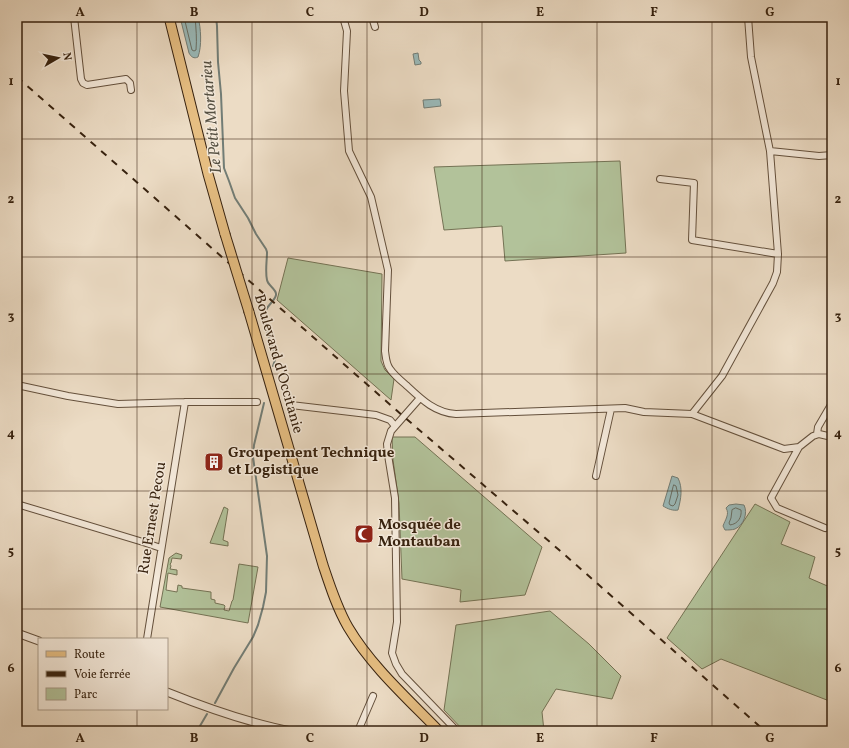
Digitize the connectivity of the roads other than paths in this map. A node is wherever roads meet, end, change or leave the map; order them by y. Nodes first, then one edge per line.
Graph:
1 (74, 17) edge
2 (169, 17) edge
3 (343, 17) edge
4 (372, 17) edge
5 (748, 17) edge
6 (375, 27) dead end
7 (131, 90) dead end
8 (770, 151) junction
9 (832, 155) edge
10 (660, 179) dead end
11 (778, 254) junction
12 (17, 385) edge
13 (420, 398) junction
14 (185, 402) junction
15 (257, 402) dead end
16 (832, 403) edge
17 (291, 405) dead end
18 (610, 409) junction
19 (692, 414) junction
20 (395, 426) junction
21 (817, 434) junction
22 (832, 437) edge
23 (799, 447) junction
24 (596, 476) dead end
25 (17, 504) edge
26 (825, 528) dead end
27 (161, 548) junction
28 (17, 633) edge
29 (147, 638) edge
30 (38, 641) edge
31 (168, 692) edge
32 (373, 696) dead end
33 (291, 731) edge
34 (358, 731) edge
35 (440, 731) edge
36 (457, 731) edge

1 - 7 street
2 - 35 main road, Boulevard d'Occitanie, bridge
3 - 13 street
4 - 6 street
5 - 8 street
8 - 9 street
8 - 11 street
10 - 11 street
11 - 19 street
12 - 14 street
13 - 18 street
13 - 20 street
14 - 15 street
14 - 27 street, Rue Ernest Pecou
16 - 21 street
17 - 20 street
18 - 19 street
18 - 24 street
19 - 23 street
20 - 36 street
21 - 22 street
21 - 23 street
23 - 26 street
25 - 27 street
27 - 29 street, Rue Ernest Pecou
28 - 30 street
31 - 33 street
32 - 34 street

